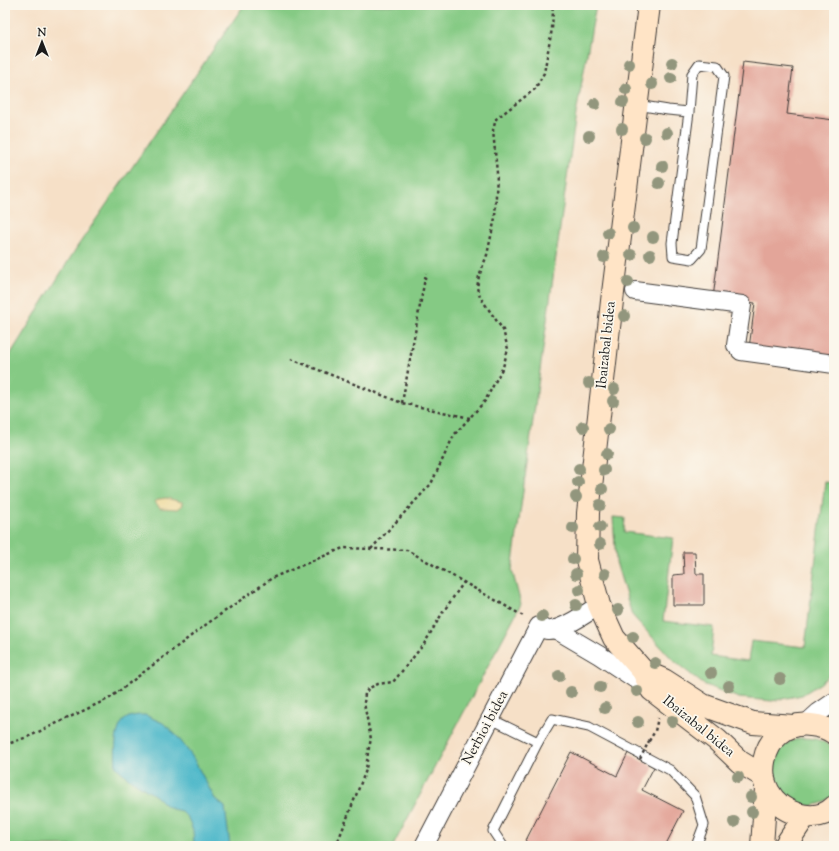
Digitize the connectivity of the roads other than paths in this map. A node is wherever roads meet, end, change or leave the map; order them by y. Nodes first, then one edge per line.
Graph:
1 (649, 5) edge
2 (637, 105) junction
3 (689, 112) junction
4 (635, 291) dead end
5 (834, 364) edge
6 (599, 605) junction
7 (547, 628) junction
8 (648, 680) junction
9 (834, 702) edge
10 (491, 719) junction
11 (800, 725) junction
12 (834, 733) edge
13 (538, 742) junction
14 (764, 782) junction
15 (833, 810) edge
16 (805, 816) junction
17 (424, 846) edge
18 (503, 846) edge
19 (696, 846) edge
20 (762, 846) edge
21 (785, 846) edge

1 - 2 street, Ibaizabal bidea
2 - 3 lane
2 - 6 street, Ibaizabal bidea
3 - 3 lane
4 - 5 street
6 - 7 street
6 - 8 street, Ibaizabal bidea
7 - 8 street
7 - 10 street, Nerbioi bidea
8 - 11 street, Ibaizabal bidea
8 - 14 street, Ibaizabal bidea
9 - 11 street
10 - 13 lane
10 - 17 street, Nerbioi bidea
11 - 12 street, Ibaizabal bidea
11 - 14 street
13 - 18 lane
13 - 19 lane
14 - 16 street
14 - 20 street
15 - 16 street
16 - 21 street

